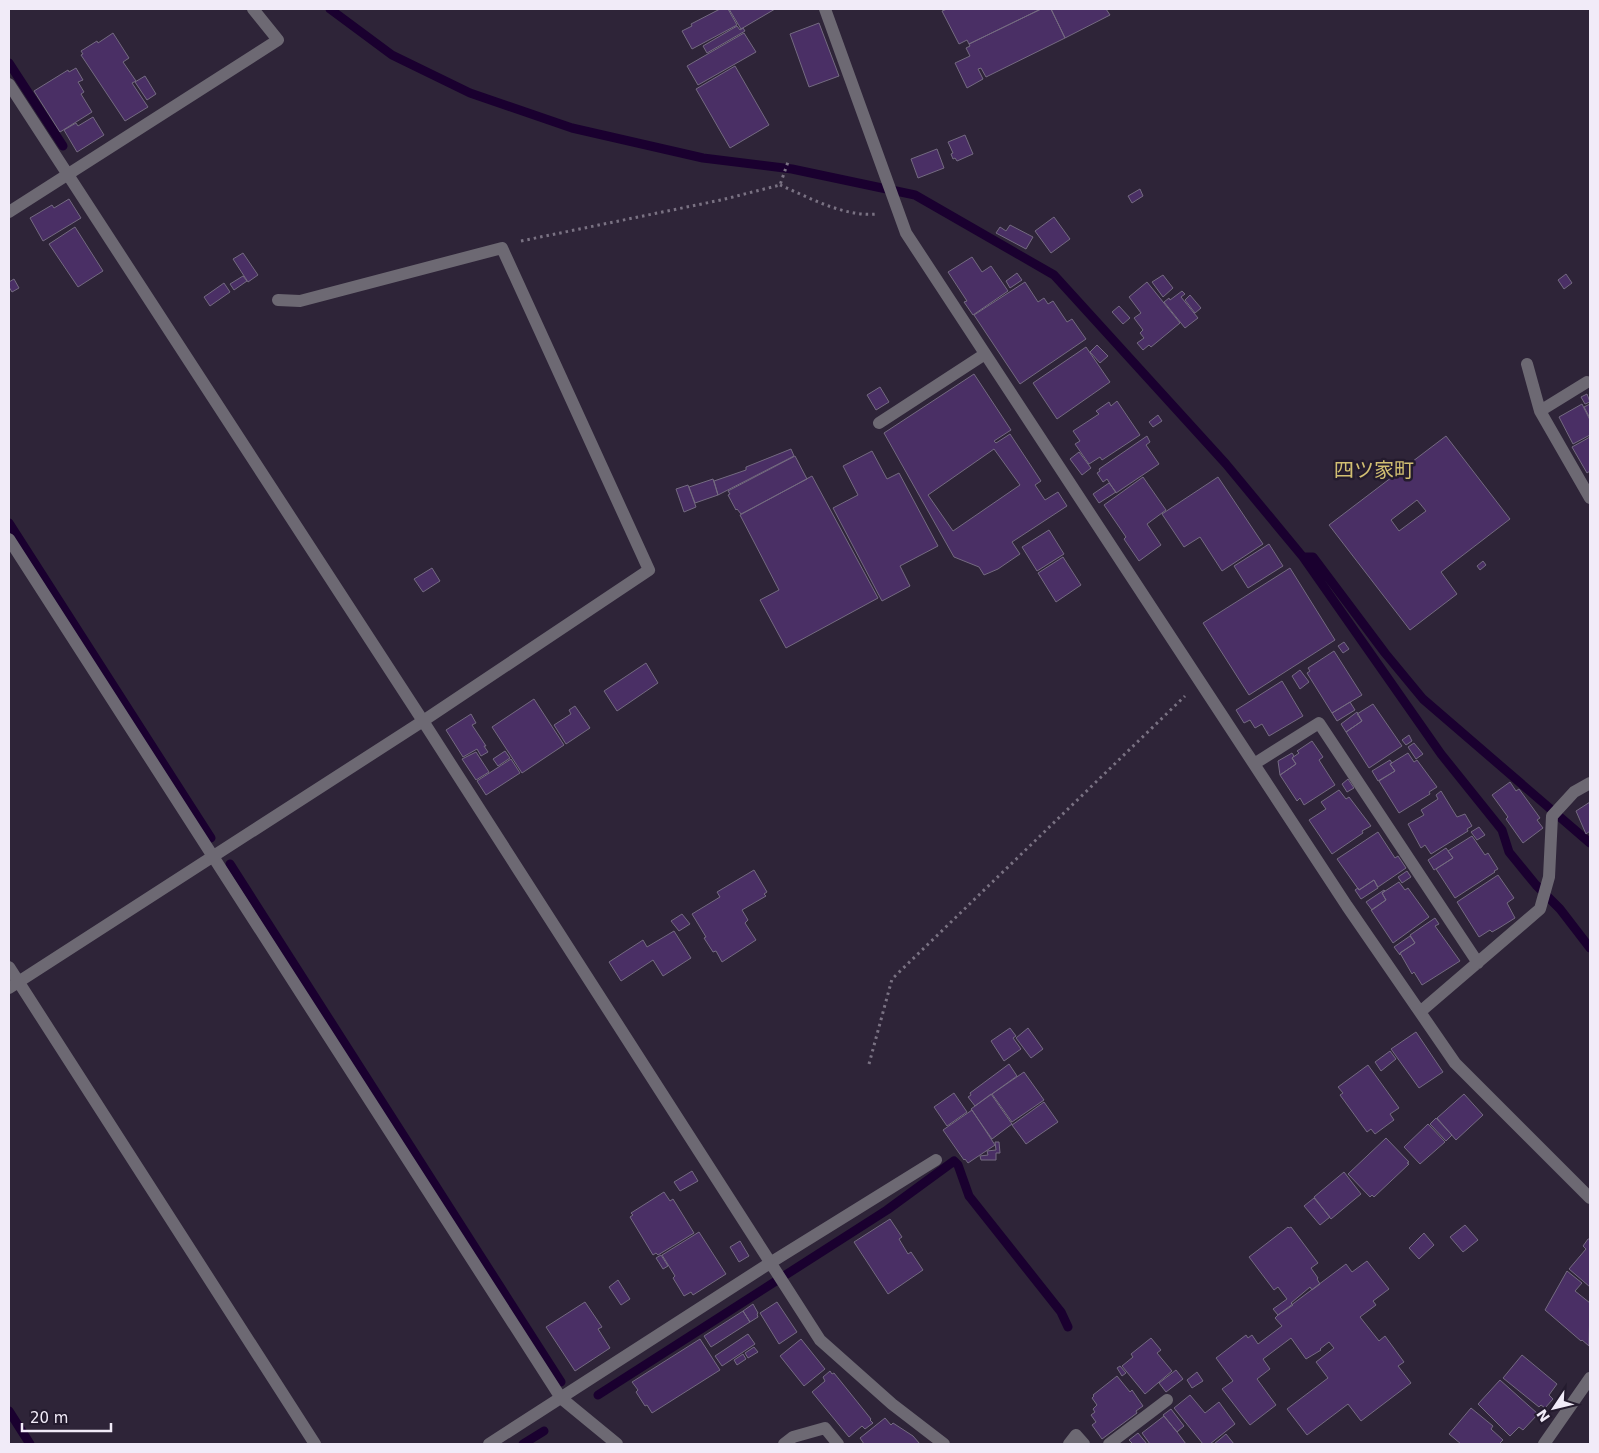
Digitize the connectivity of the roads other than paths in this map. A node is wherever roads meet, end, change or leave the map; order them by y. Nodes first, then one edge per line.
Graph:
1 (253, 9) edge
2 (825, 9) edge
3 (9, 84) edge
4 (68, 174) junction
5 (9, 212) edge
6 (278, 300) dead end
7 (985, 354) junction
8 (1527, 364) dead end
9 (1587, 382) dead end
10 (1540, 411) junction
11 (879, 423) dead end
12 (1590, 498) edge
13 (9, 539) edge
14 (424, 721) junction
15 (1254, 764) junction
16 (1590, 783) edge
17 (213, 856) junction
18 (1478, 963) junction
19 (9, 967) edge
20 (13, 985) edge
21 (1420, 1012) junction
22 (936, 1160) dead end
23 (1590, 1198) edge
24 (770, 1263) junction
25 (1590, 1378) edge
26 (561, 1398) junction
27 (1167, 1400) dead end
28 (314, 1444) edge
29 (489, 1444) edge
30 (617, 1444) edge
31 (784, 1444) edge
32 (838, 1444) edge
33 (944, 1444) edge
34 (1070, 1444) edge
35 (1084, 1444) edge
36 (1109, 1444) edge
37 (1544, 1444) edge

1 - 4 street
2 - 7 street
3 - 4 street
4 - 5 street
4 - 14 street
6 - 14 street
7 - 11 street
7 - 15 street
8 - 10 street
9 - 10 street
10 - 12 street
13 - 17 street
14 - 17 street
14 - 24 street
15 - 18 street
15 - 21 street
16 - 18 street
17 - 20 street
17 - 26 street
18 - 21 street
19 - 20 street
20 - 28 street
21 - 23 street
22 - 24 street
24 - 26 street
24 - 33 street
25 - 37 street
26 - 29 street
26 - 30 street
27 - 36 street
31 - 32 street
34 - 35 street

